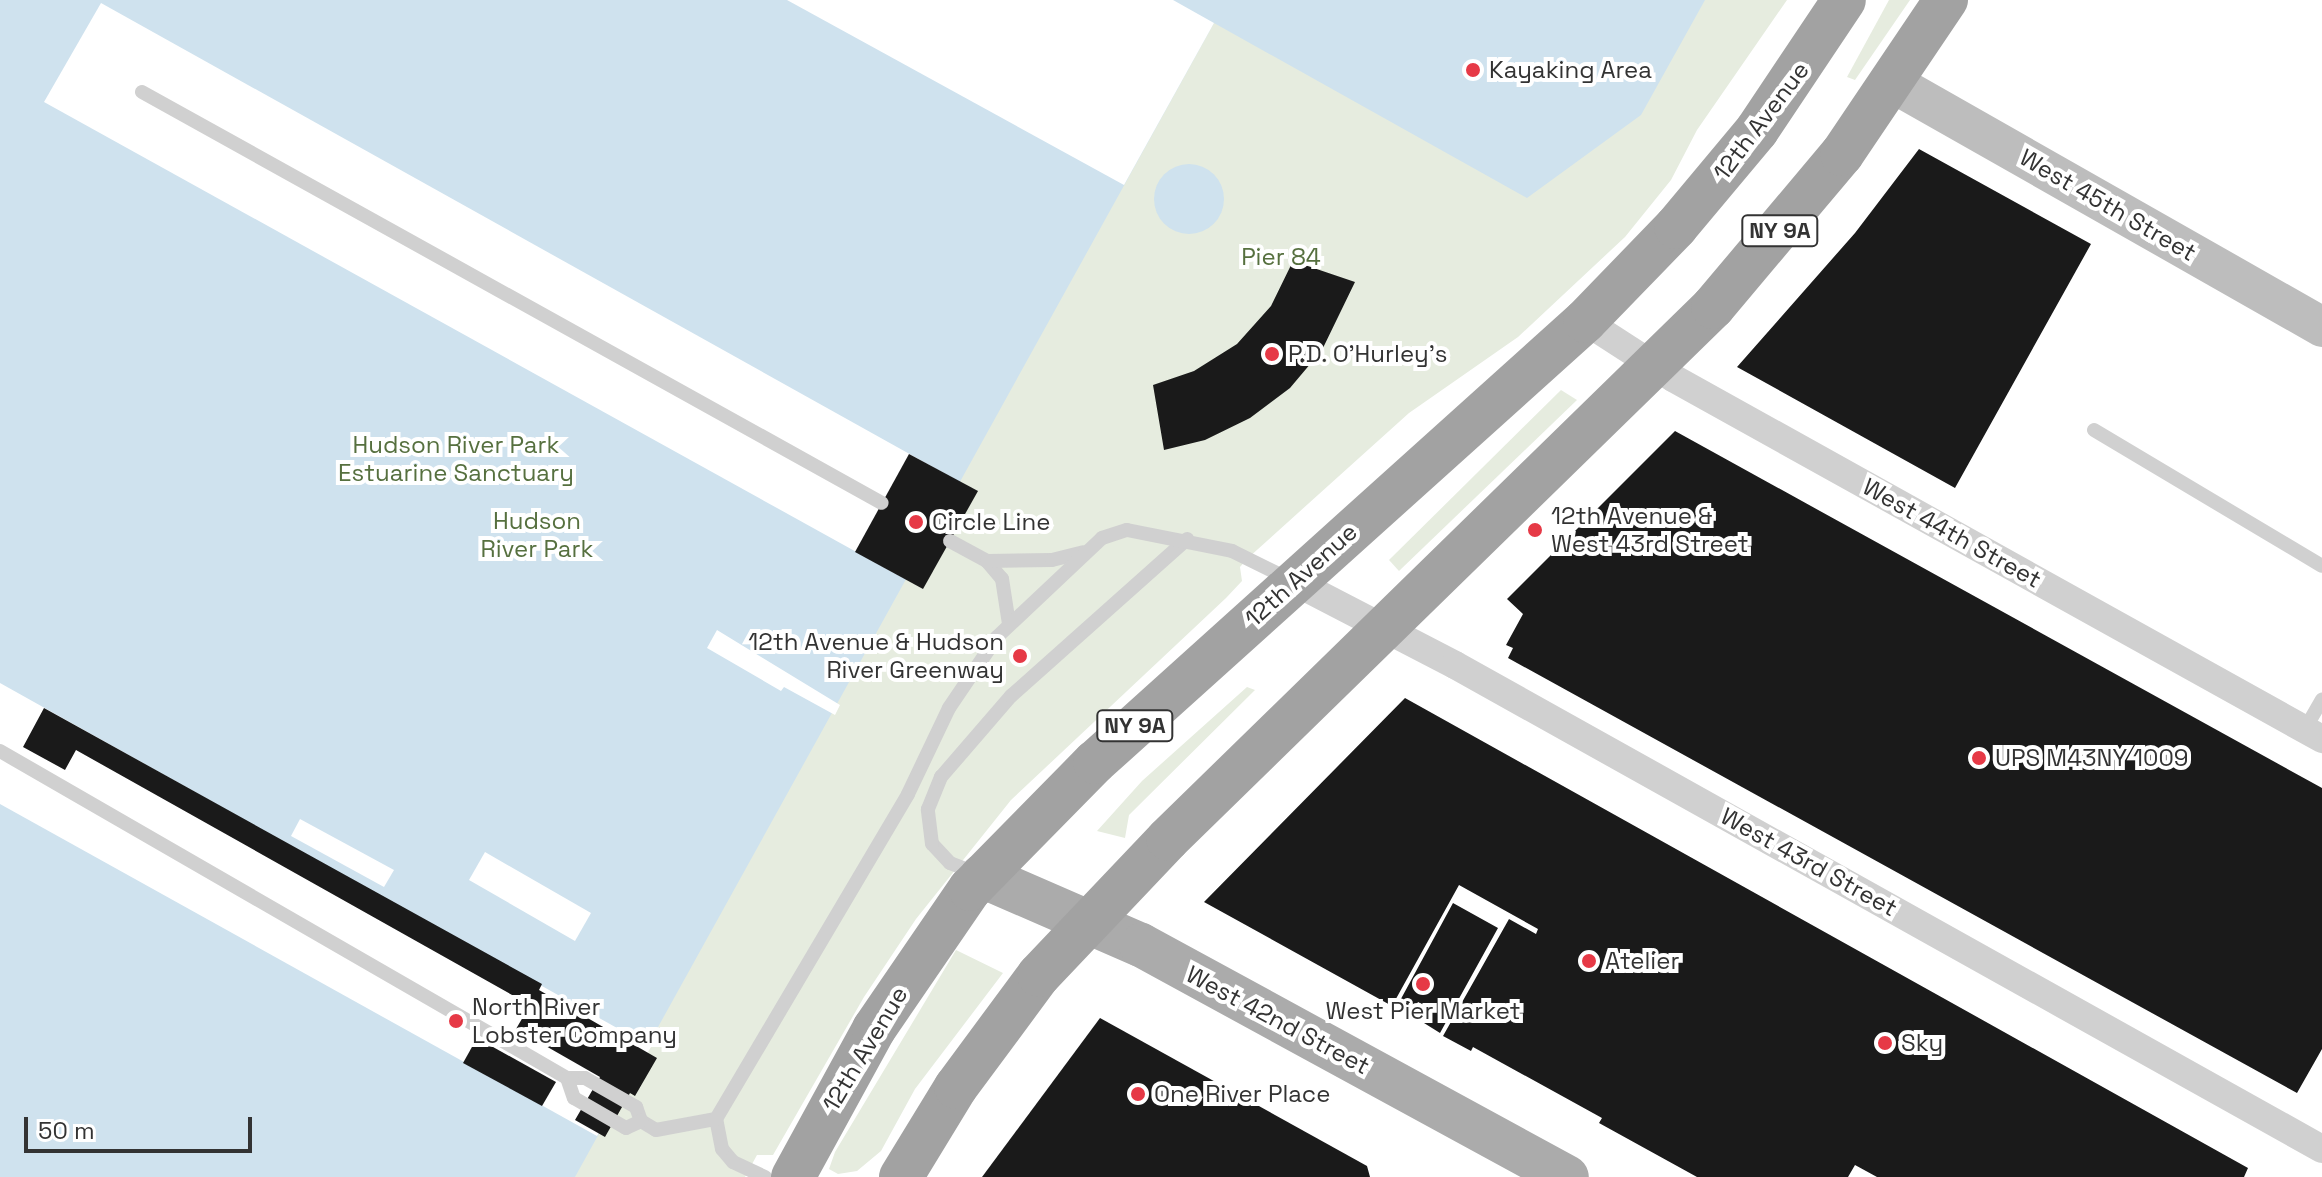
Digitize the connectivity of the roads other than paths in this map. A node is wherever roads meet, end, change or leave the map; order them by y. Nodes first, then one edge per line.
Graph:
1 (1844, 0) edge
2 (1946, 0) edge
3 (1893, 83) junction
4 (142, 92) dead end
5 (1585, 321) junction
6 (2322, 327) edge
7 (1652, 366) junction
8 (2094, 430) dead end
9 (882, 503) dead end
10 (1187, 539) junction
11 (950, 541) dead end
12 (1088, 551) junction
13 (987, 561) junction
14 (2322, 566) edge
15 (1293, 581) junction
16 (1009, 624) junction
17 (1386, 629) junction
18 (2322, 699) edge
19 (2313, 734) edge
20 (0, 751) edge
21 (982, 876) junction
22 (1089, 921) junction
23 (567, 1078) junction
24 (716, 1119) junction
25 (641, 1121) junction
26 (2322, 1149) edge
27 (897, 1175) edge
28 (765, 1177) edge
29 (793, 1177) edge
30 (1567, 1177) edge

1 - 5 highway, 12th Avenue / NY 9A
2 - 3 highway, NY 9A
3 - 6 main road, West 45th Street
3 - 7 highway, NY 9A
4 - 9 lane
5 - 7 street, West 44th Street
5 - 15 highway, 12th Avenue / NY 9A
7 - 17 highway, NY 9A
7 - 19 street, West 44th Street
8 - 14 lane
10 - 12 lane
10 - 15 lane
10 - 21 lane
11 - 13 lane
12 - 13 lane
12 - 16 lane
13 - 16 lane
15 - 17 street, West 43rd Street
15 - 21 highway, 12th Avenue / NY 9A
16 - 24 lane
17 - 22 highway, NY 9A
17 - 26 street, West 43rd Street
18 - 19 lane
20 - 23 lane
21 - 22 main road, West 42nd Street
21 - 29 highway, 12th Avenue / NY 9A
22 - 27 highway, NY 9A
22 - 30 main road, West 42nd Street
23 - 25 lane
23 - 25 lane
24 - 25 lane
24 - 28 lane

